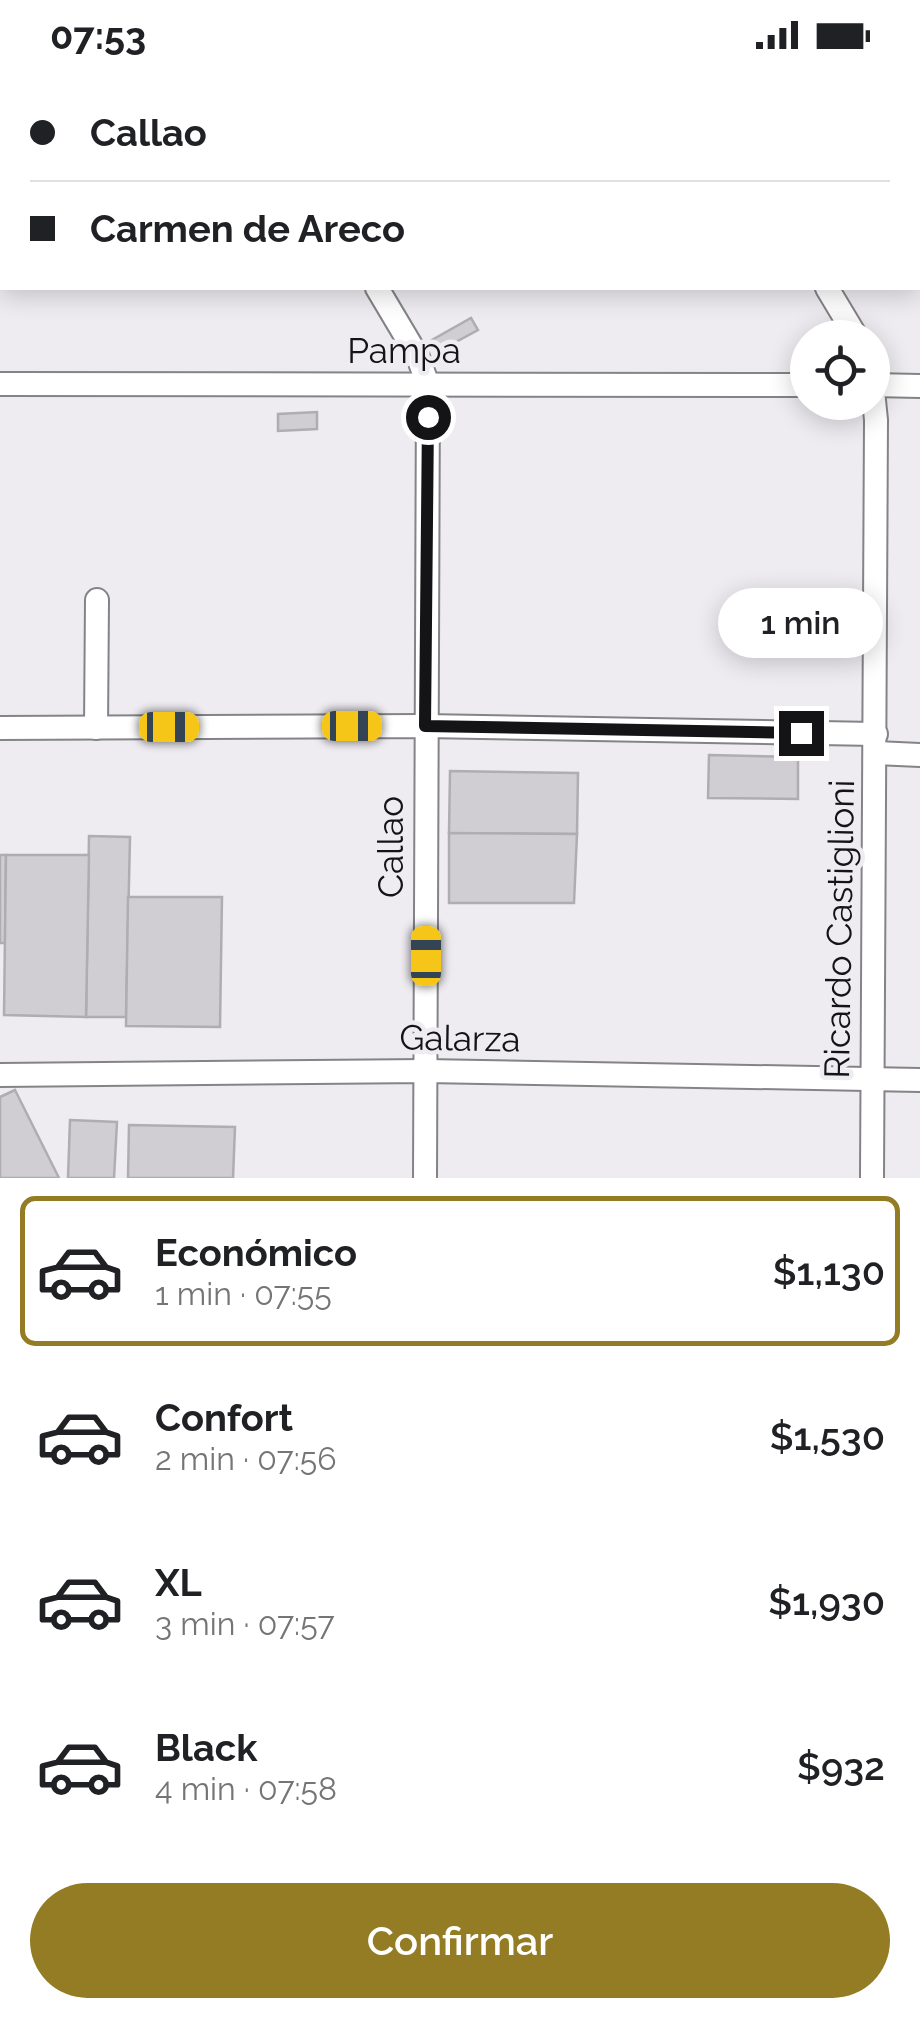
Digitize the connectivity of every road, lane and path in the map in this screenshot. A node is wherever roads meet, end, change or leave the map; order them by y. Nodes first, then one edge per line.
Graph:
1 (379, 290) edge
2 (828, 290) edge
3 (846, 320) edge
4 (0, 384) edge
5 (790, 385) edge
6 (890, 385) edge
7 (428, 386) junction
8 (920, 386) edge
9 (873, 420) edge
10 (97, 600) dead end
11 (425, 726) junction
12 (0, 728) edge
13 (96, 728) junction
14 (876, 744) junction
15 (920, 755) edge
16 (426, 1071) junction
17 (0, 1075) edge
18 (872, 1079) junction
19 (920, 1080) edge
20 (425, 1178) edge
21 (872, 1178) edge

1 - 7 street, Callao
2 - 3 street
4 - 7 street, Pampa
5 - 7 street, Pampa
6 - 8 street
7 - 11 street, Callao
9 - 14 street, Ricardo Castiglioni
10 - 13 street
11 - 13 street
11 - 14 street
11 - 16 street, Callao
12 - 13 street
14 - 15 street
14 - 18 street, Ricardo Castiglioni
16 - 17 street, Galarza
16 - 18 street, Galarza
16 - 20 street, Callao
18 - 19 street, Galarza
18 - 21 street, Ricardo Castiglioni

